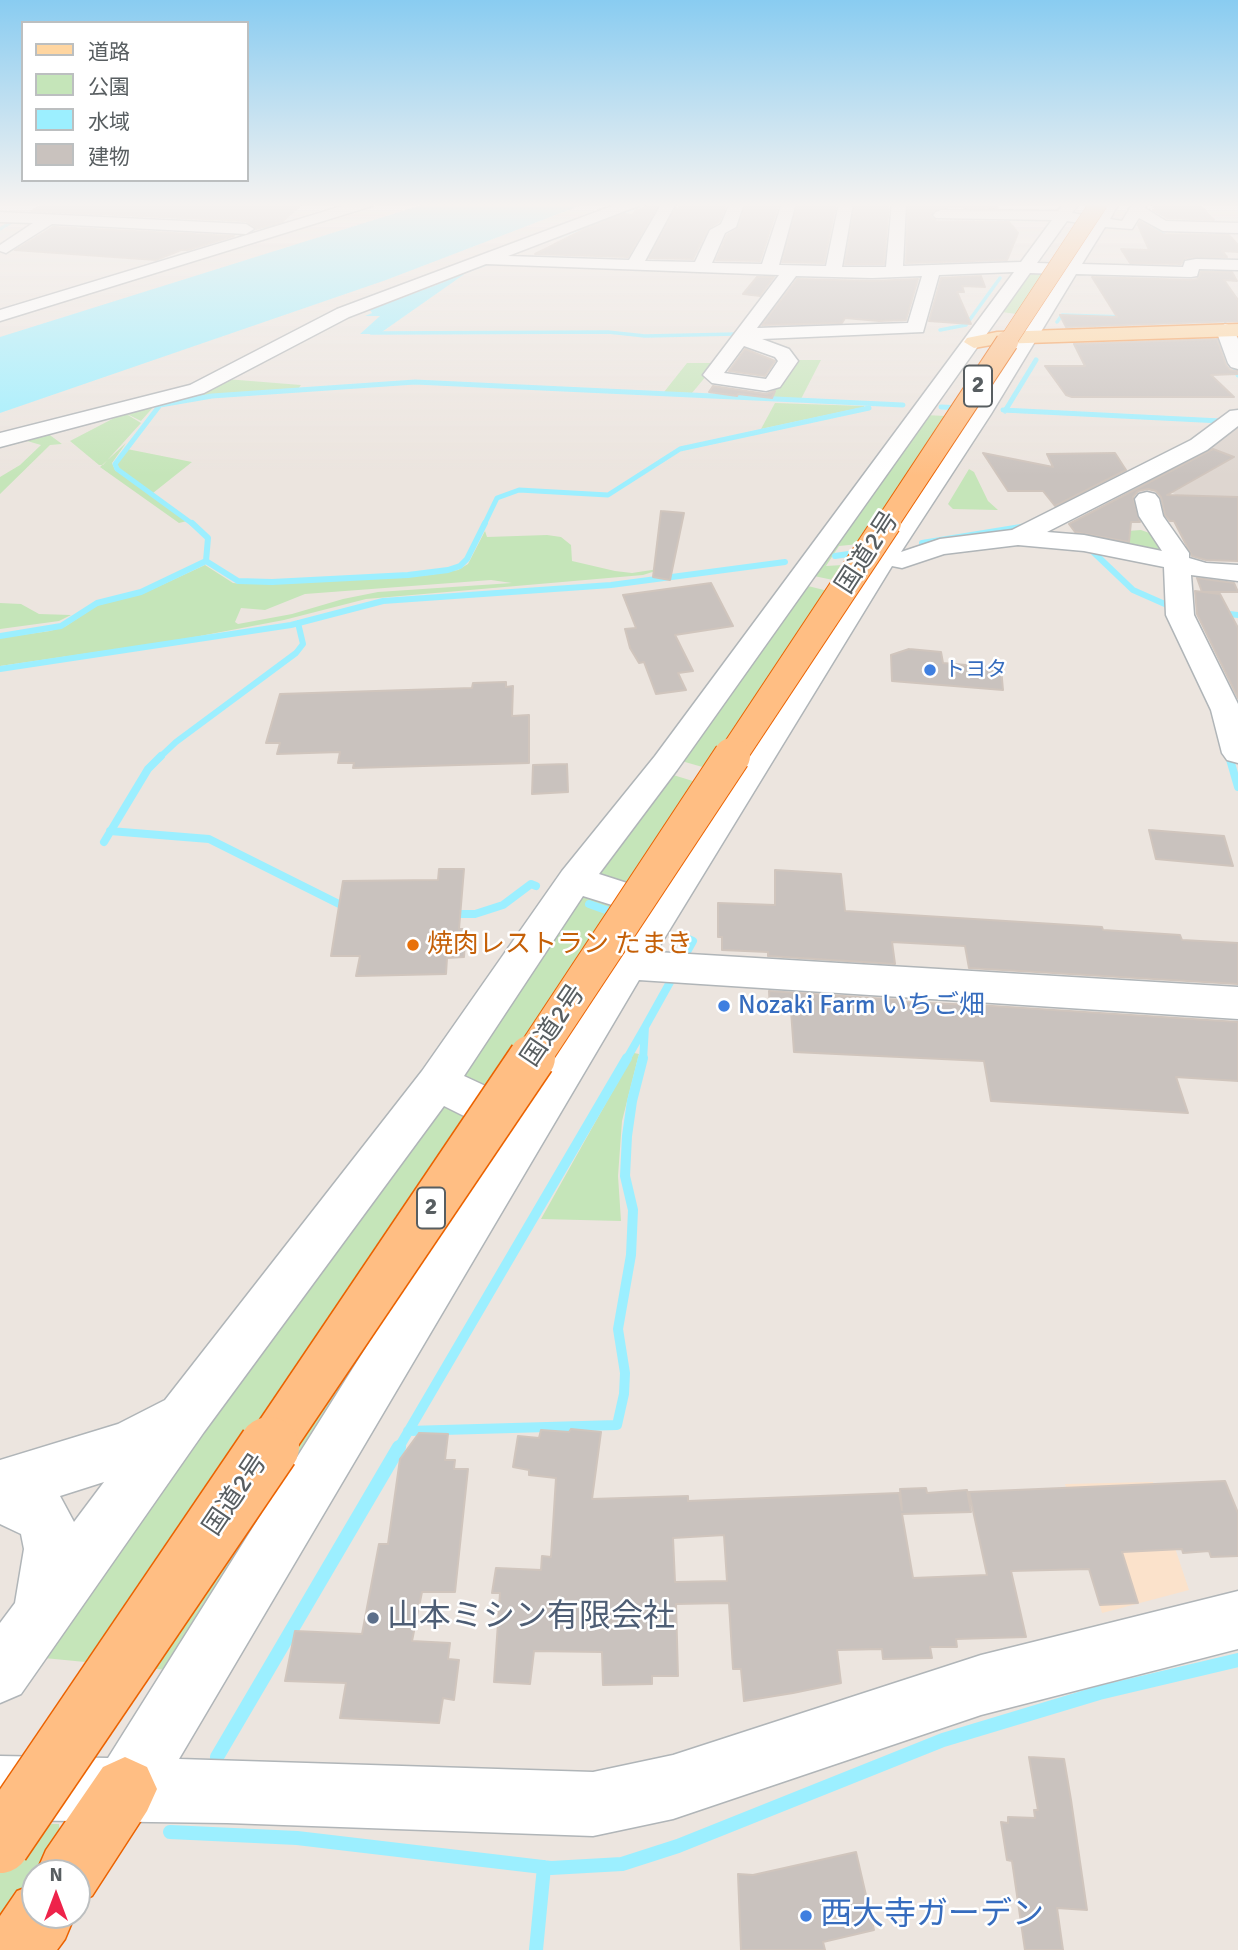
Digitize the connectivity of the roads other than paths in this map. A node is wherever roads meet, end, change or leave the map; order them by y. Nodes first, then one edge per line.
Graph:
1 (62, 294) edge
2 (396, 294) edge
3 (773, 294) edge
4 (931, 294) edge
5 (1021, 294) edge
6 (1045, 294) edge
7 (1056, 294) edge
8 (818, 313) dead end
9 (0, 316) edge
10 (806, 333) junction
11 (1224, 334) edge
12 (1238, 363) edge
13 (1011, 364) junction
14 (923, 411) junction
15 (1238, 416) edge
16 (0, 440) edge
17 (1147, 499) dead end
18 (1158, 527) junction
19 (1017, 536) junction
20 (886, 557) junction
21 (1176, 564) junction
22 (1238, 573) edge
23 (801, 578) junction
24 (863, 591) junction
25 (1238, 753) edge
26 (666, 763) junction
27 (741, 783) junction
28 (575, 880) junction
29 (664, 908) junction
30 (629, 965) junction
31 (1238, 1003) edge
32 (437, 1083) junction
33 (528, 1127) junction
34 (186, 1414) junction
35 (0, 1487) edge
36 (0, 1494) edge
37 (41, 1616) junction
38 (1238, 1620) edge
39 (0, 1673) edge
40 (0, 1788) edge
41 (125, 1789) junction
42 (0, 1843) edge
43 (78, 1859) edge
44 (31, 1929) edge
45 (17, 1950) edge

1 - 9 street
2 - 16 street
3 - 10 street
4 - 10 street
5 - 13 street
6 - 42 highway, 国道2号 / 2, bridge
7 - 13 street
8 - 10 street
11 - 12 street
11 - 13 main road
11 - 13 main road
13 - 14 street
13 - 14 street
13 - 20 street
14 - 23 street
15 - 19 street
17 - 18 street
18 - 19 street
18 - 21 street
19 - 20 street
19 - 21 street
20 - 24 street
21 - 22 street
21 - 25 street
23 - 24 street
23 - 26 street
24 - 27 street
26 - 27 street
26 - 28 street
27 - 29 street
28 - 29 street
28 - 32 street
29 - 30 street
30 - 31 street
30 - 33 street
32 - 33 street
32 - 34 street
33 - 41 street
34 - 35 street
34 - 37 street
36 - 37 street
37 - 39 street
38 - 41 street
40 - 41 street
41 - 43 highway
44 - 45 highway

